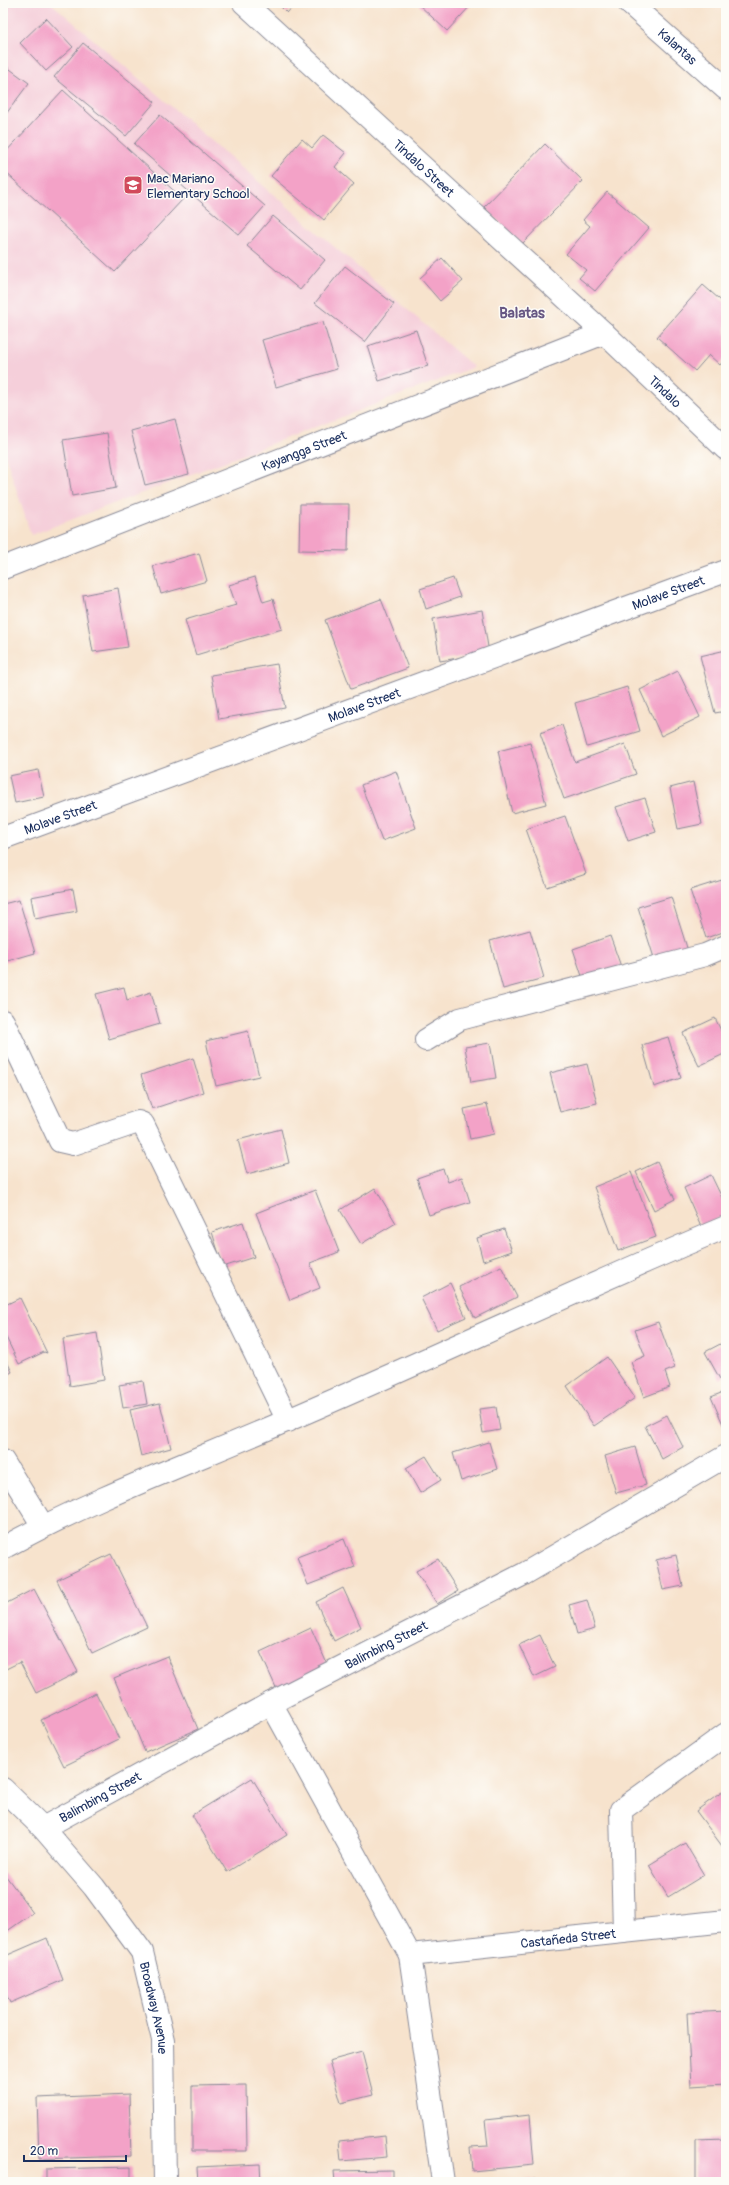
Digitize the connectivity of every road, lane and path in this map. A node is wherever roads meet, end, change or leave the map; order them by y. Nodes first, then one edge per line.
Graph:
1 (244, 3) edge
2 (629, 3) edge
3 (726, 89) edge
4 (604, 333) junction
5 (726, 449) edge
6 (3, 568) edge
7 (726, 572) edge
8 (3, 838) edge
9 (726, 946) edge
10 (3, 1021) edge
11 (426, 1040) dead end
12 (726, 1226) edge
13 (288, 1421) junction
14 (726, 1456) edge
15 (3, 1460) edge
16 (43, 1526) junction
17 (3, 1548) edge
18 (270, 1703) junction
19 (726, 1734) edge
20 (3, 1790) edge
21 (43, 1828) junction
22 (726, 1922) edge
23 (624, 1932) junction
24 (410, 1955) junction
25 (166, 2182) edge
26 (443, 2182) edge

1 - 4 street, Tindalo Street
2 - 3 street, Kalantas
4 - 5 street, Tindalo
4 - 6 street, Kayangga Street
7 - 8 street, Molave Street
9 - 11 street
10 - 13 street
12 - 13 street
13 - 16 street
14 - 18 street, Balimbing Street
15 - 16 street
16 - 17 street
18 - 21 street, Balimbing Street
18 - 24 street
19 - 23 street
20 - 21 street, Broadway Avenue
21 - 25 street, Broadway Avenue
22 - 23 street, Castañeda Street
23 - 24 street, Castañeda Street
24 - 26 street

